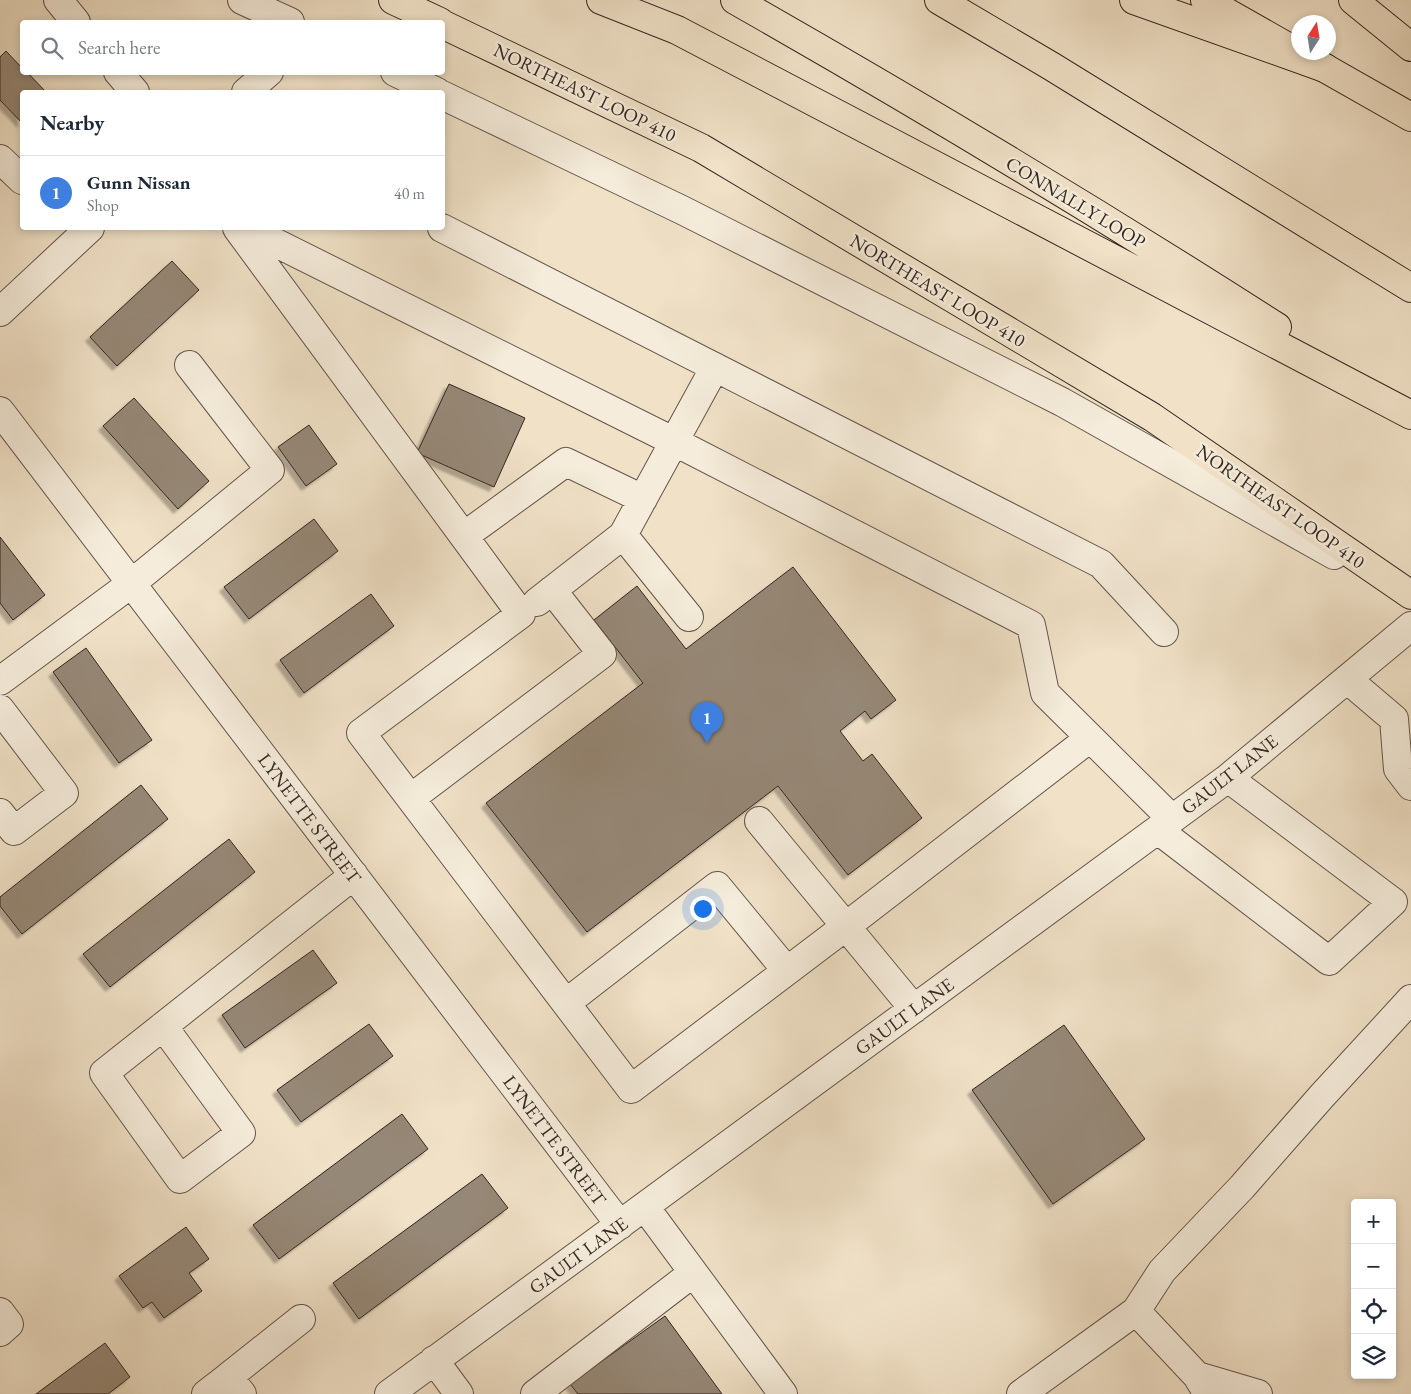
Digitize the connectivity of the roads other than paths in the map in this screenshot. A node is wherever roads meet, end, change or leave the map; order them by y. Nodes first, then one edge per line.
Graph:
1 (58, 0) edge
2 (242, 0) edge
3 (393, 0) edge
4 (601, 0) edge
5 (735, 0) edge
6 (938, 0) edge
7 (1134, 0) edge
8 (1206, 0) edge
9 (1353, 0) edge
10 (74, 20) edge
11 (286, 20) edge
12 (435, 20) edge
13 (445, 25) edge
14 (1411, 48) edge
15 (1325, 68) junction
16 (121, 75) edge
17 (266, 75) edge
18 (401, 75) edge
19 (133, 90) edge
20 (248, 90) edge
21 (433, 90) edge
22 (445, 96) edge
23 (1407, 113) edge
24 (0, 158) edge
25 (20, 178) edge
26 (80, 230) edge
27 (238, 230) edge
28 (250, 230) edge
29 (445, 230) edge
30 (1411, 288) edge
31 (0, 312) edge
32 (189, 365) dead end
33 (715, 366) junction
34 (0, 410) edge
35 (1411, 414) edge
36 (675, 442) junction
37 (643, 499) junction
38 (623, 535) junction
39 (464, 536) junction
40 (132, 583) junction
41 (552, 590) junction
42 (1411, 597) edge
43 (521, 614) junction
44 (690, 617) dead end
45 (1411, 626) edge
46 (1164, 632) dead end
47 (1347, 680) junction
48 (0, 681) edge
49 (0, 709) edge
50 (1402, 718) edge
51 (1090, 738) junction
52 (1228, 778) junction
53 (1411, 786) edge
54 (411, 798) junction
55 (0, 813) edge
56 (759, 821) dead end
57 (1165, 824) junction
58 (354, 875) junction
59 (845, 927) junction
60 (787, 971) junction
61 (566, 1003) junction
62 (1409, 1006) edge
63 (914, 1009) junction
64 (163, 1026) junction
65 (645, 1207) junction
66 (620, 1224) junction
67 (693, 1273) junction
68 (1136, 1311) junction
69 (0, 1312) edge
70 (301, 1319) dead end
71 (0, 1332) edge
72 (434, 1360) junction
73 (1202, 1385) edge
74 (235, 1386) edge
75 (538, 1393) edge
76 (206, 1394) edge
77 (389, 1394) edge
78 (459, 1394) edge
79 (783, 1394) edge
80 (1021, 1394) edge
81 (1258, 1394) edge

1 - 10 street
2 - 11 street
3 - 12 main road, NORTHEAST LOOP 410
4 - 35 main road
5 - 35 main road, CONNALLY LOOP
6 - 30 main road
7 - 15 main road
8 - 15 main road
9 - 14 main road
13 - 42 main road, NORTHEAST LOOP 410
15 - 23 main road
16 - 19 street
17 - 20 street
18 - 21 street
22 - 42 street, NORTHEAST LOOP 410
24 - 25 street
26 - 31 street
27 - 39 street
28 - 36 street
29 - 33 street
32 - 40 street
33 - 36 street
33 - 46 street
34 - 40 street, LYNETTE STREET
36 - 37 street
36 - 51 street
37 - 38 street
37 - 39 street
38 - 41 street
38 - 44 street
39 - 43 street
40 - 48 street
40 - 58 street, LYNETTE STREET
41 - 43 street
41 - 54 street
43 - 54 street
45 - 47 street, GAULT LANE
47 - 50 street
47 - 52 street, GAULT LANE
49 - 55 street
50 - 53 street
51 - 57 street
51 - 59 street
52 - 57 street, GAULT LANE
52 - 57 street
54 - 61 street
56 - 59 street
57 - 63 street, GAULT LANE
58 - 64 street
58 - 66 street, LYNETTE STREET
59 - 60 street
59 - 63 street
60 - 61 street
60 - 61 street
62 - 68 street
63 - 65 street, GAULT LANE
64 - 64 street
65 - 66 street, GAULT LANE
65 - 67 street
66 - 72 street, GAULT LANE
67 - 75 street
67 - 79 street
68 - 73 street
68 - 80 street
69 - 71 street
70 - 74 street
72 - 77 street, GAULT LANE
72 - 78 street
73 - 81 street
74 - 76 street

